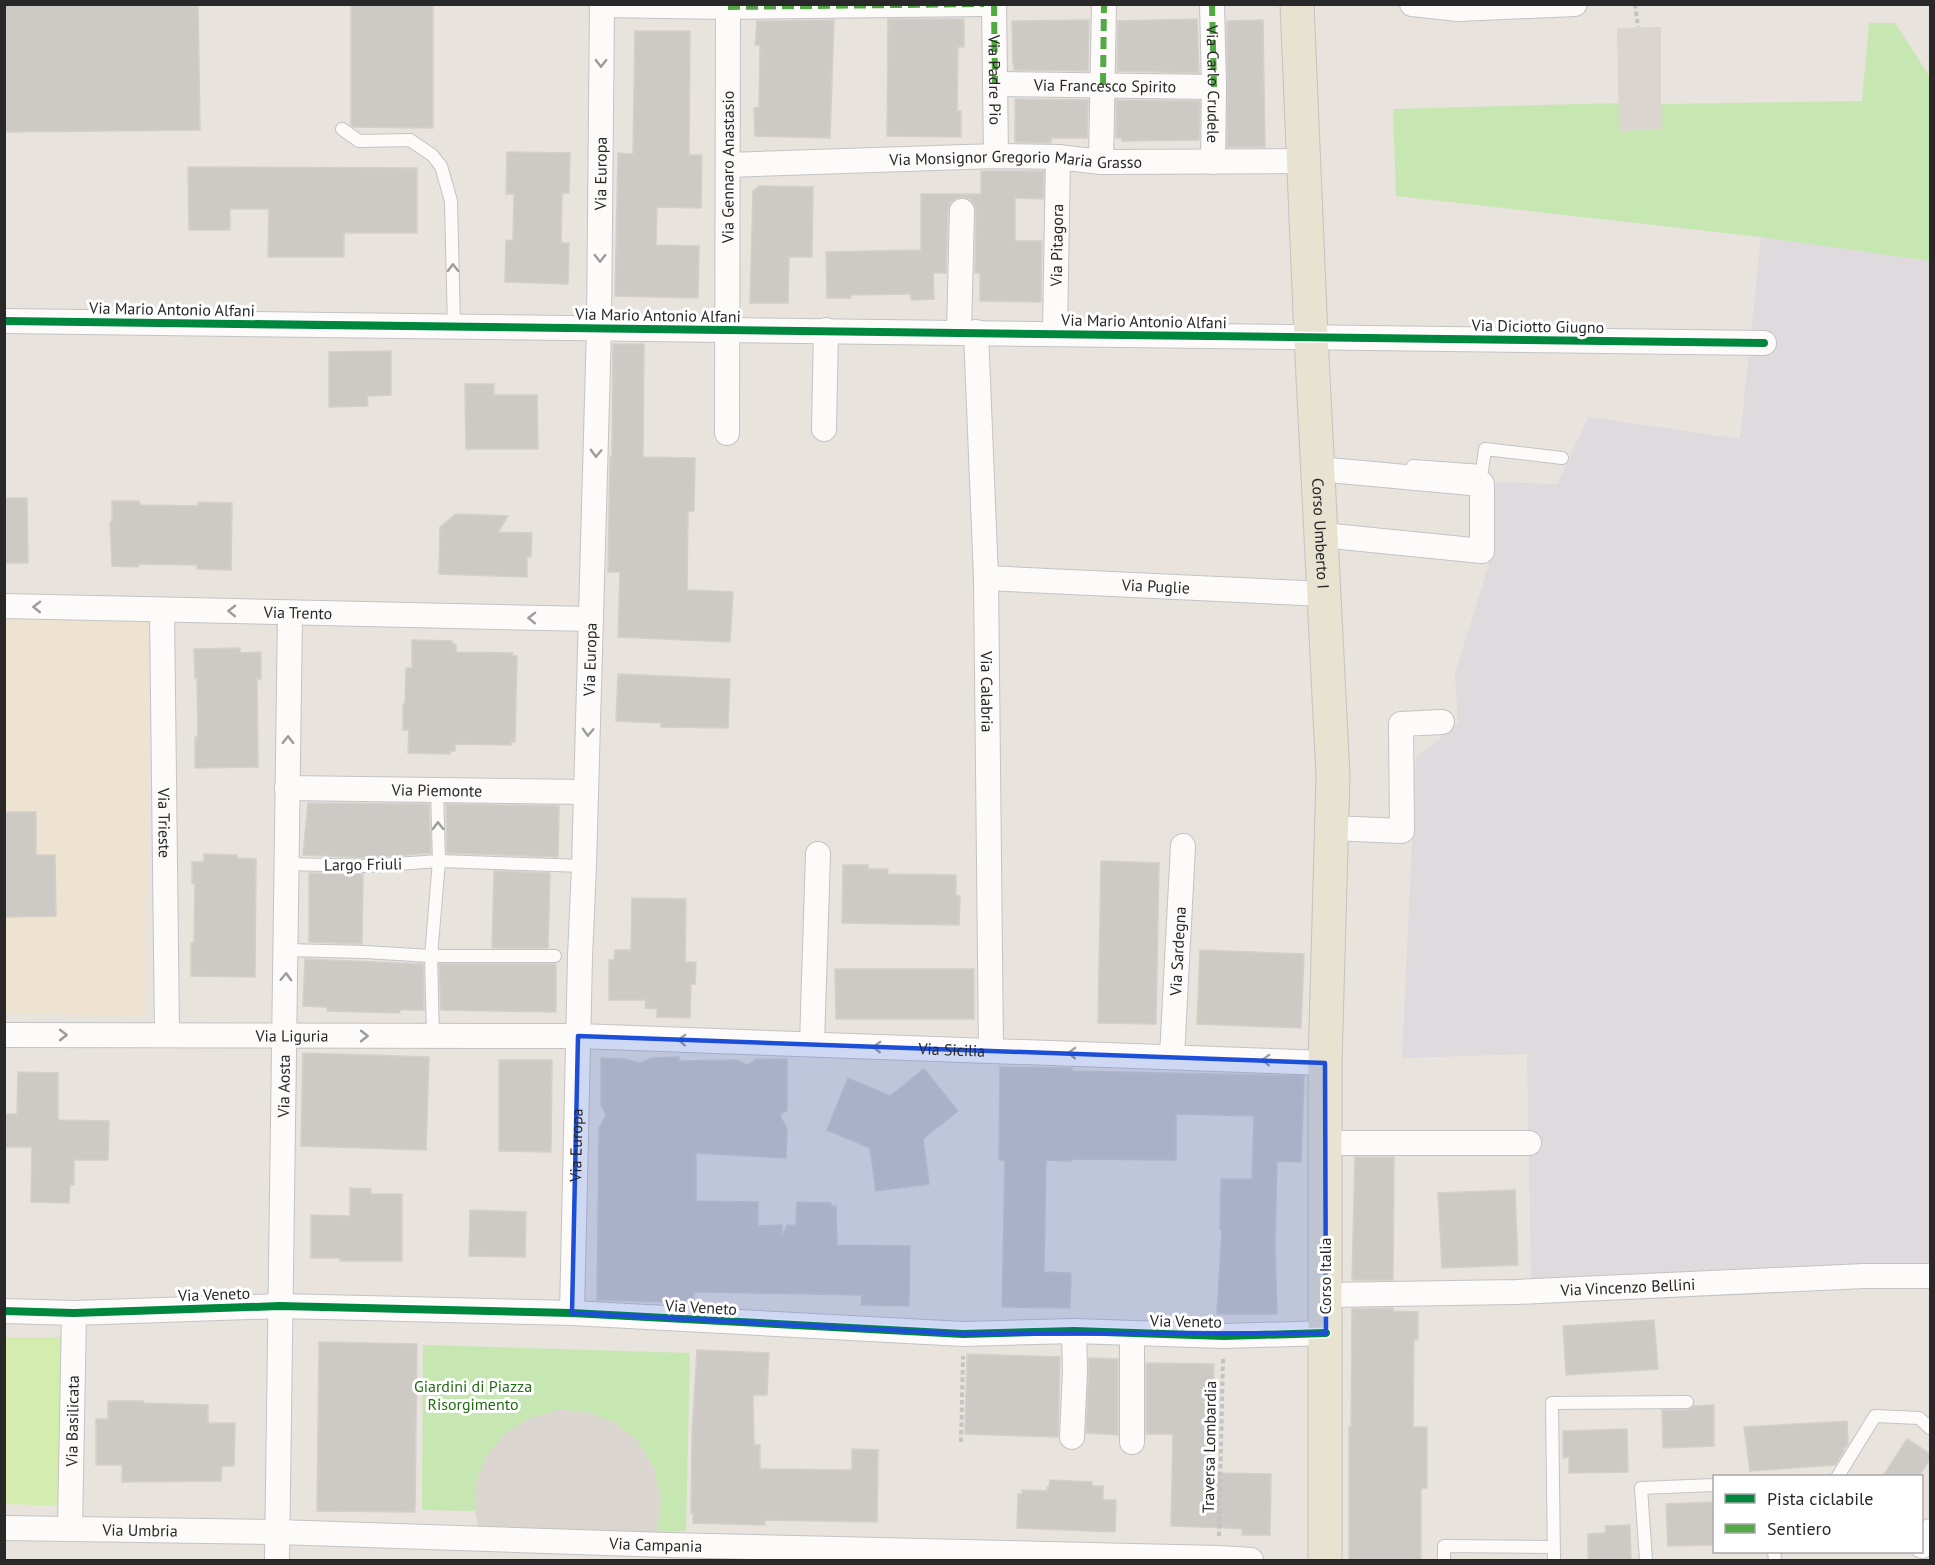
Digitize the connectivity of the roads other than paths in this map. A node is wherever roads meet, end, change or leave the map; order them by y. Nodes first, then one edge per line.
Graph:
1 (984, 4) edge
2 (994, 4) edge
3 (1104, 4) edge
4 (1212, 4) edge
5 (1297, 4) edge
6 (1412, 4) edge
7 (1575, 4) edge
8 (602, 5) edge
9 (728, 7) junction
10 (995, 84) junction
11 (1103, 85) junction
12 (1214, 87) junction
13 (342, 129) dead end
14 (996, 156) junction
15 (1059, 157) junction
16 (1304, 161) junction
17 (1101, 162) junction
18 (1213, 162) junction
19 (728, 165) junction
20 (962, 211) dead end
21 (4, 321) edge
22 (454, 326) junction
23 (599, 328) junction
24 (728, 329) junction
25 (826, 330) junction
26 (968, 332) junction
27 (1055, 333) junction
28 (1311, 336) junction
29 (1764, 342) dead end
30 (824, 429) dead end
31 (727, 433) dead end
32 (1562, 458) dead end
33 (1318, 469) junction
34 (1405, 477) junction
35 (1322, 535) junction
36 (986, 578) junction
37 (1325, 594) junction
38 (4, 606) edge
39 (162, 610) junction
40 (290, 613) junction
41 (591, 619) junction
42 (1442, 722) dead end
43 (287, 788) junction
44 (437, 790) junction
45 (586, 792) junction
46 (1330, 828) junction
47 (1183, 846) dead end
48 (818, 854) dead end
49 (439, 861) junction
50 (286, 864) junction
51 (584, 867) junction
52 (287, 950) junction
53 (431, 956) junction
54 (555, 956) dead end
55 (4, 1035) edge
56 (167, 1035) junction
57 (284, 1035) junction
58 (433, 1036) junction
59 (579, 1036) junction
60 (812, 1044) junction
61 (991, 1051) junction
62 (1172, 1056) junction
63 (1325, 1063) junction
64 (1324, 1143) junction
65 (1529, 1143) dead end
66 (1930, 1276) edge
67 (1325, 1295) junction
68 (280, 1306) junction
69 (4, 1311) edge
70 (74, 1312) junction
71 (572, 1314) junction
72 (1074, 1331) junction
73 (1326, 1333) junction
74 (1132, 1334) junction
75 (1687, 1402) dead end
76 (1930, 1428) edge
77 (1072, 1437) dead end
78 (1132, 1442) dead end
79 (1839, 1475) edge
80 (1713, 1485) edge
81 (4, 1527) edge
82 (70, 1528) junction
83 (277, 1532) junction
84 (1554, 1547) junction
85 (1218, 1559) edge
86 (277, 1560) edge
87 (1251, 1560) edge
88 (1325, 1560) edge
89 (1444, 1560) edge
90 (1554, 1560) edge
91 (1646, 1560) edge

1 - 9 street
2 - 10 street, Via Padre Pio
3 - 11 street
4 - 12 street, Via Carlo Crudele
5 - 16 main road, Corso Umberto I
6 - 7 street
8 - 9 street
8 -> 23 street, Via Europa
9 - 19 street, Via Gennaro Anastasio
10 - 11 street, Via Francesco Spirito
10 - 14 street, Via Padre Pio
11 - 12 street, Via Francesco Spirito
11 - 17 street
12 - 18 street, Via Carlo Crudele
22 -> 13 lane
14 - 15 street, Via Monsignor Gregorio Maria Grasso
14 - 19 street, Via Monsignor Gregorio Maria Grasso
15 - 17 street, Via Monsignor Gregorio Maria Grasso
15 - 27 street, Via Pitagora
16 - 18 street, Via Monsignor Gregorio Maria Grasso
16 - 28 main road, Corso Umberto I
17 - 18 street, Via Monsignor Gregorio Maria Grasso
19 - 24 street, Via Gennaro Anastasio
20 - 26 street, Via Calabria
21 - 22 street, Via Mario Antonio Alfani
22 - 23 street, Via Mario Antonio Alfani
23 - 24 street, Via Mario Antonio Alfani
23 -> 41 street, Via Europa
24 - 25 street, Via Mario Antonio Alfani
24 - 31 street, Via Gennaro Anastasio
25 - 26 street, Via Mario Antonio Alfani
25 - 30 street
26 - 27 street, Via Mario Antonio Alfani
26 - 36 street, Via Calabria
27 - 28 street, Via Mario Antonio Alfani
28 - 29 street, Via Diciotto Giugno
28 - 33 main road, Corso Umberto I
32 - 34 lane
33 - 34 street
33 - 35 main road, Corso Umberto I
34 - 35 street
35 - 37 main road, Corso Umberto I
36 - 37 street, Via Puglie
36 - 61 street, Via Calabria
37 - 46 main road, Corso Umberto I
39 -> 38 street, Via Trento
40 -> 39 street, Via Trento
39 - 56 street, Via Trieste
41 -> 40 street, Via Trento
43 -> 40 street, Via Aosta
41 -> 45 street, Via Europa
42 - 46 street
43 - 44 street, Via Piemonte
43 - 50 street, Via Aosta
44 - 45 street, Via Piemonte
49 -> 44 lane
45 - 51 street, Via Europa
46 - 63 main road, Corso Umberto I
47 - 62 street, Via Sardegna
48 - 60 street
49 - 50 lane, Largo Friuli
49 - 51 lane, Largo Friuli
49 - 53 lane
50 - 52 street, Via Aosta
51 - 59 street, Via Europa
52 - 53 lane
57 -> 52 street, Via Aosta
53 - 54 lane
53 - 58 lane
55 -> 56 street, Via Liguria
56 - 57 street, Via Liguria
57 -> 58 street, Via Liguria
57 - 68 street, Via Aosta
58 - 59 street, Via Liguria
60 -> 59 street, Via Sicilia
59 - 71 street, Via Europa
61 -> 60 street, Via Sicilia
62 -> 61 street, Via Sicilia
63 -> 62 street, Via Sicilia
63 - 64 main road, Corso Italia
64 - 65 street
64 - 67 main road, Corso Italia
66 - 67 street, Via Vincenzo Bellini
67 - 73 main road, Corso Italia
68 - 70 street, Via Veneto
68 - 71 street, Via Veneto
68 - 83 street, Via Aosta
69 - 70 street, Via Veneto
70 - 82 street, Via Basilicata
71 - 72 street, Via Veneto
72 - 74 street, Via Veneto
72 - 77 street
73 - 74 street, Via Veneto
73 - 88 main road, Corso Italia
74 - 78 street
75 - 84 lane
76 - 79 lane
80 - 91 lane
81 - 82 street, Via Umbria
82 - 83 street, Via Umbria
83 - 85 street, Via Campania
83 - 86 street, Via Aosta
84 - 89 lane
84 - 90 lane
85 - 87 street, Via Campania

